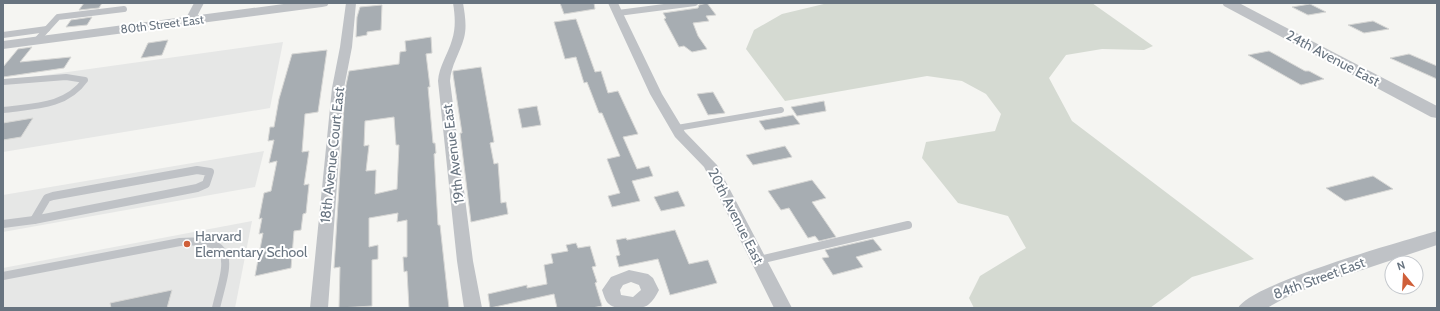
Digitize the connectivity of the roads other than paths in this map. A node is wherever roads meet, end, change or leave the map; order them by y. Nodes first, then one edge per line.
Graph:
1 (199, 3) edge
2 (322, 3) edge
3 (351, 3) edge
4 (458, 3) edge
5 (695, 3) edge
6 (1229, 3) edge
7 (616, 8) edge
8 (124, 9) dead end
9 (190, 20) junction
10 (47, 29) junction
11 (3, 35) edge
12 (37, 40) junction
13 (3, 45) edge
14 (3, 82) edge
15 (3, 110) edge
16 (781, 110) dead end
17 (1437, 113) edge
18 (677, 128) junction
19 (34, 220) junction
20 (3, 224) edge
21 (908, 225) dead end
22 (1437, 238) edge
23 (759, 260) junction
24 (3, 276) edge
25 (216, 308) edge
26 (318, 308) edge
27 (473, 308) edge
28 (783, 308) edge
29 (1250, 308) edge

1 - 9 street
2 - 9 street, 80th Street East
3 - 26 street, 18th Avenue Court East
4 - 27 street, 19th Avenue East
5 - 7 lane
6 - 17 street, 24th Avenue East
7 - 18 street, 20th Avenue East
8 - 10 lane
9 - 12 street, 80th Street East
10 - 11 lane
10 - 12 lane
12 - 13 street, 80th Street East
14 - 15 lane
16 - 18 lane
18 - 23 street, 20th Avenue East
19 - 19 lane
19 - 20 lane
21 - 23 lane
22 - 29 street, 84th Street East
23 - 28 street, 20th Avenue East
24 - 25 lane

